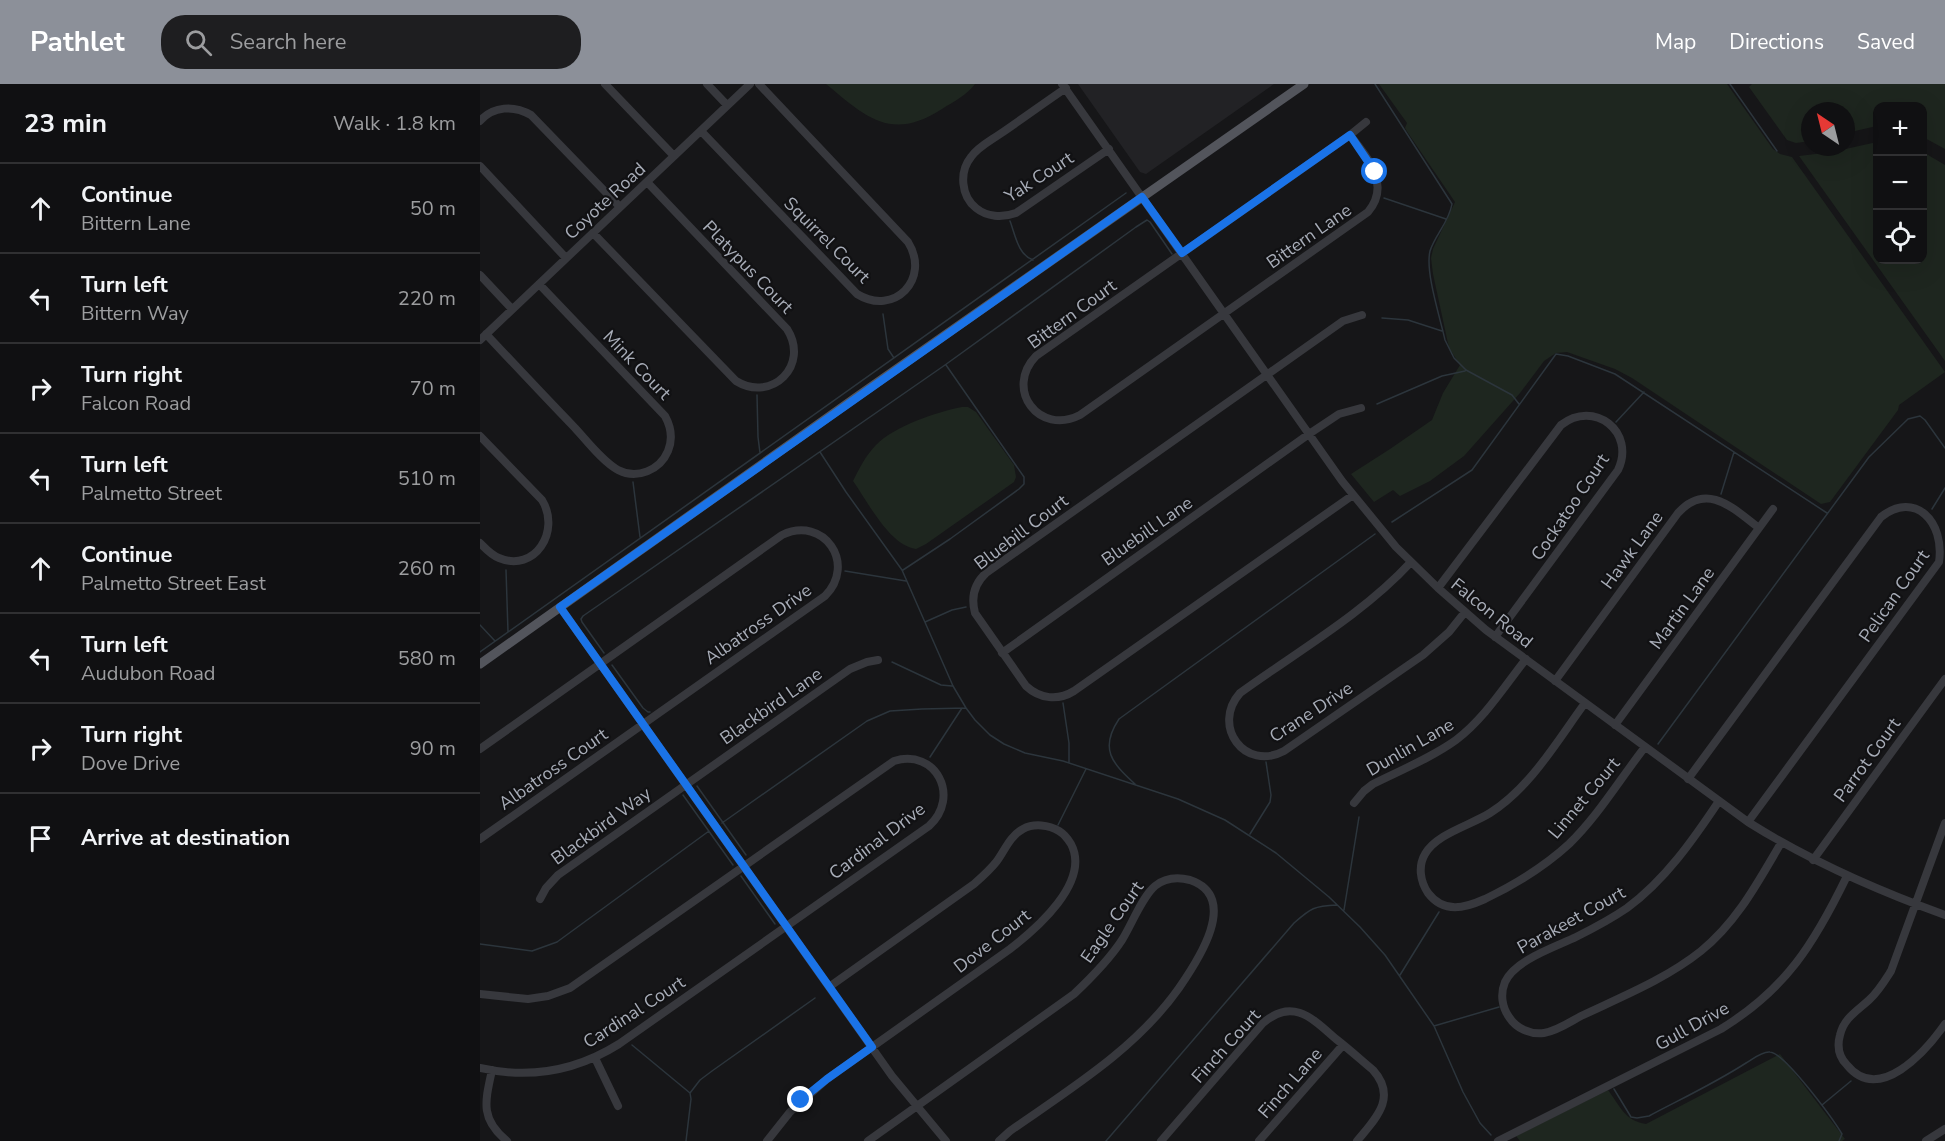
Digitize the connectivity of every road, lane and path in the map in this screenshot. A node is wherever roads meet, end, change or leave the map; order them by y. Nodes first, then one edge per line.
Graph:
1 (605, 84) edge
2 (707, 84) edge
3 (750, 84) edge
4 (759, 84) edge
5 (1304, 84) edge
6 (1064, 86) edge
7 (727, 105) junction
8 (480, 122) edge
9 (1366, 122) dead end
10 (701, 131) junction
11 (1350, 135) junction
12 (1109, 149) junction
13 (674, 156) junction
14 (480, 166) edge
15 (647, 182) junction
16 (1142, 197) junction
17 (620, 207) junction
18 (593, 233) junction
19 (1182, 253) junction
20 (566, 258) junction
21 (480, 275) edge
22 (539, 284) junction
23 (512, 309) junction
24 (1225, 314) junction
25 (1362, 315) dead end
26 (483, 337) edge
27 (1267, 374) junction
28 (1361, 408) dead end
29 (1310, 434) junction
30 (480, 436) edge
31 (1353, 495) junction
32 (1773, 509) dead end
33 (1759, 528) junction
34 (480, 543) edge
35 (1411, 562) junction
36 (1438, 588) junction
37 (560, 607) junction
38 (1465, 612) junction
39 (1495, 637) junction
40 (1002, 652) junction
41 (1526, 659) junction
42 (878, 660) dead end
43 (601, 663) junction
44 (480, 664) edge
45 (1945, 679) edge
46 (1555, 681) junction
47 (1585, 703) junction
48 (643, 724) junction
49 (1615, 725) junction
50 (1645, 747) junction
51 (480, 749) edge
52 (1688, 779) junction
53 (686, 784) junction
54 (1719, 801) junction
55 (1354, 803) dead end
56 (1748, 822) junction
57 (1945, 823) edge
58 (480, 839) edge
59 (1781, 843) junction
60 (1813, 860) junction
61 (744, 866) junction
62 (1847, 876) junction
63 (540, 899) dead end
64 (1915, 904) junction
65 (1945, 915) edge
66 (786, 926) junction
67 (829, 987) junction
68 (480, 994) edge
69 (1945, 1024) edge
70 (1343, 1045) junction
71 (872, 1047) junction
72 (595, 1058) junction
73 (480, 1068) edge
74 (492, 1070) junction
75 (618, 1106) dead end
76 (916, 1107) junction
77 (1945, 1129) edge
78 (507, 1141) edge
79 (767, 1141) edge
80 (868, 1141) edge
81 (946, 1141) edge
82 (999, 1141) edge
83 (1161, 1141) edge
84 (1259, 1141) edge
85 (1357, 1141) edge
86 (1498, 1141) edge
87 (1926, 1141) edge

1 - 13 street
2 - 7 street
3 - 7 street, Coyote Road
4 - 10 street, Squirrel Court
5 - 16 main road
6 - 12 street
6 - 12 street, Yak Court
7 - 10 street, Coyote Road
8 - 17 street
9 - 11 street, Bittern Court
10 - 13 street, Coyote Road
11 - 19 street, Bittern Court
11 - 24 street, Bittern Lane
12 - 16 street
13 - 15 street, Coyote Road
14 - 20 street
15 - 17 street, Coyote Road
15 - 18 street, Platypus Court
16 - 19 street, Falcon Road
16 - 37 main road
17 - 18 street, Coyote Road
18 - 20 street, Coyote Road
19 - 24 street, Falcon Road
19 - 24 street, Bittern Court
20 - 22 street, Coyote Road
21 - 23 street
22 - 23 street, Coyote Road
22 - 26 street, Mink Court
23 - 26 street, Coyote Road
24 - 27 street, Falcon Road
25 - 27 street, Bluebill Court
27 - 29 street, Falcon Road
27 - 40 street, Bluebill Court
28 - 29 street, Bluebill Lane
29 - 31 street, Falcon Road
29 - 40 street, Bluebill Lane
30 - 34 street
31 - 35 street, Falcon Road
31 - 40 street, Bluebill Court
32 - 33 street, Martin Lane
33 - 46 street, Hawk Lane
33 - 49 street, Martin Lane
35 - 36 street, Falcon Road
35 - 38 street, Crane Drive
36 - 38 street, Falcon Road
36 - 39 street, Cockatoo Court
37 - 43 street
37 - 44 main road
38 - 39 street, Falcon Road
39 - 41 street, Falcon Road
41 - 46 street, Falcon Road
41 - 55 street, Dunlin Lane
42 - 53 street, Blackbird Lane
43 - 48 street
43 - 48 street, Albatross Drive
43 - 51 street
45 - 60 street, Parrot Court
46 - 47 street, Falcon Road
47 - 49 street, Falcon Road
47 - 50 street, Linnet Court
48 - 53 street
48 - 58 street, Albatross Court
49 - 50 street, Falcon Road
50 - 52 street, Falcon Road
52 - 54 street, Falcon Road
52 - 56 street, Pelican Court
53 - 61 street
53 - 63 street, Blackbird Way
54 - 56 street, Falcon Road
54 - 59 street, Parakeet Court
56 - 59 street, Falcon Road
57 - 64 street
59 - 60 street, Falcon Road
60 - 62 street, Falcon Road
61 - 66 street
61 - 66 street, Cardinal Drive
61 - 68 street
62 - 64 street, Falcon Road
62 - 86 street, Gull Drive
64 - 65 street, Falcon Road
64 - 69 street
66 - 67 street
66 - 72 street, Cardinal Court
67 - 71 street
67 - 71 street, Dove Court
70 - 83 street, Finch Court
70 - 84 street, Finch Lane
70 - 85 street, Finch Court
71 - 76 street
71 - 79 street, Dove Court
72 - 74 street, Cardinal Court
72 - 75 street
73 - 74 street, Cardinal Court
74 - 78 street
76 - 80 street, Eagle Court
76 - 81 street
76 - 82 street, Eagle Court
77 - 87 street

